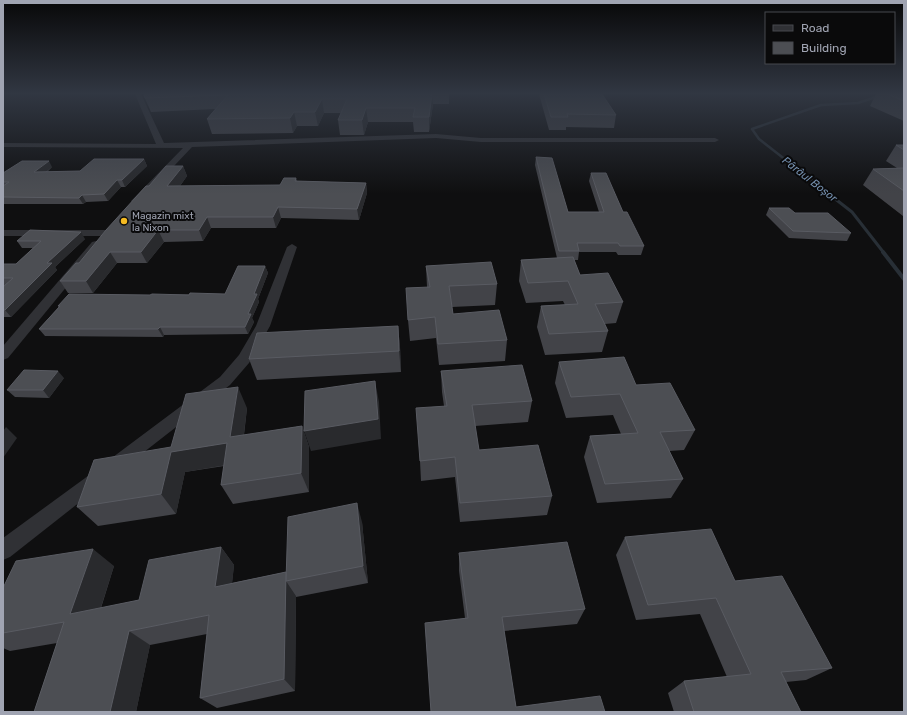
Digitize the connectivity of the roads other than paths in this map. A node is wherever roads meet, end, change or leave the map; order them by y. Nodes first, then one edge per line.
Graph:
1 (152, 127) edge
2 (715, 140) dead end
3 (190, 144) junction
4 (3, 146) edge
5 (160, 146) junction
6 (130, 207) edge
7 (116, 222) edge
8 (3, 233) edge
9 (106, 233) junction
10 (292, 247) dead end
11 (3, 355) edge
12 (3, 550) edge

1 - 5 street
2 - 3 street
3 - 5 street
3 - 6 street
4 - 5 street
7 - 9 street
8 - 9 street
9 - 11 street
10 - 12 street

